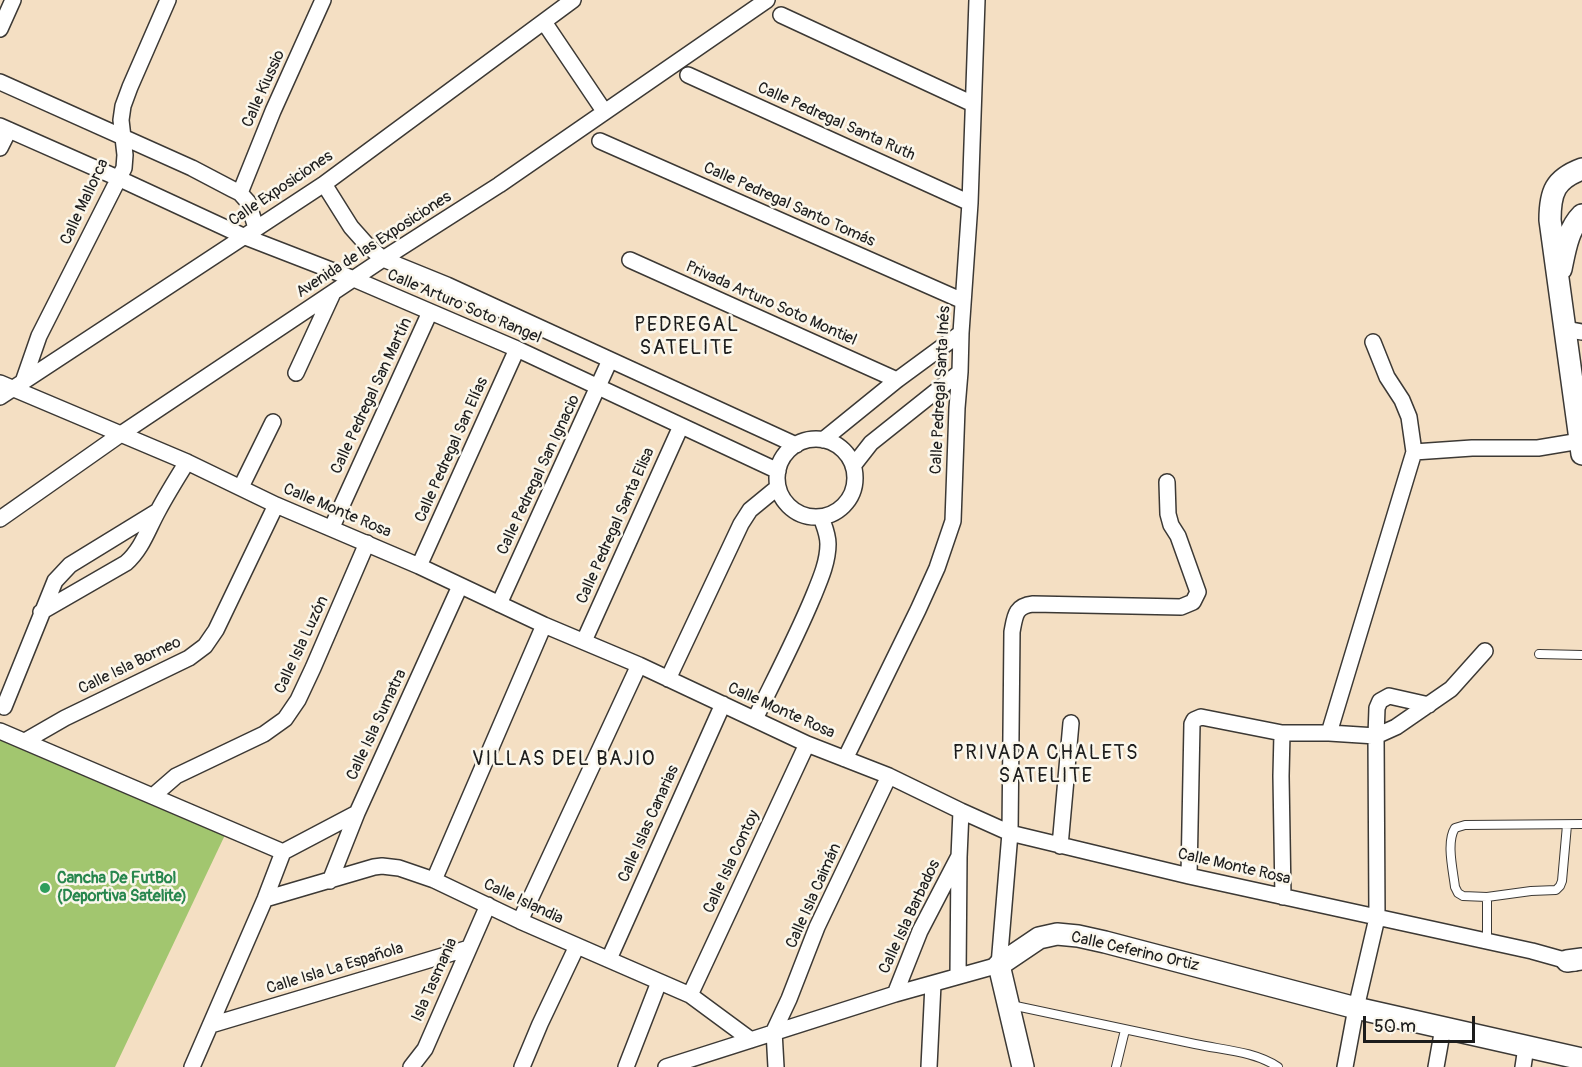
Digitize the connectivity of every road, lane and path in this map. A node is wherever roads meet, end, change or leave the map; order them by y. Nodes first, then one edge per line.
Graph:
1 (13, 0) edge
2 (168, 0) edge
3 (323, 0) edge
4 (767, 0) edge
5 (974, 1) edge
6 (566, 2) edge
7 (781, 15) dead end
8 (544, 22) junction
9 (0, 29) edge
10 (688, 75) dead end
11 (0, 82) edge
12 (973, 104) junction
13 (604, 111) junction
14 (4, 128) edge
15 (124, 137) junction
16 (600, 141) dead end
17 (0, 148) edge
18 (1581, 173) edge
19 (120, 179) junction
20 (324, 184) junction
21 (240, 193) junction
22 (970, 203) junction
23 (1582, 215) edge
24 (250, 232) junction
25 (383, 259) junction
26 (630, 260) dead end
27 (354, 279) junction
28 (1558, 282) junction
29 (333, 293) junction
30 (963, 301) junction
31 (430, 312) junction
32 (1573, 331) edge
33 (961, 333) junction
34 (1373, 342) dead end
35 (518, 349) junction
36 (610, 360) junction
37 (960, 372) junction
38 (296, 374) dead end
39 (897, 380) junction
40 (599, 386) junction
41 (9, 388) edge
42 (273, 422) dead end
43 (681, 426) junction
44 (121, 434) junction
45 (823, 440) junction
46 (796, 444) junction
47 (1581, 448) edge
48 (1414, 452) junction
49 (187, 462) junction
50 (853, 466) junction
51 (778, 471) junction
52 (1167, 482) dead end
53 (241, 487) junction
54 (778, 487) junction
55 (276, 505) junction
56 (158, 511) junction
57 (821, 517) junction
58 (0, 519) edge
59 (332, 528) junction
60 (367, 543) junction
61 (419, 566) junction
62 (460, 586) junction
63 (499, 604) junction
64 (41, 612) junction
65 (544, 625) junction
66 (584, 641) junction
67 (1485, 651) dead end
68 (1539, 654) dead end
69 (1582, 655) edge
70 (639, 665) junction
71 (668, 679) junction
72 (723, 704) junction
73 (1429, 705) junction
74 (4, 707) dead end
75 (755, 719) junction
76 (1071, 723) dead end
77 (0, 731) edge
78 (1282, 733) junction
79 (1329, 733) junction
80 (1376, 736) junction
81 (26, 741) junction
82 (807, 744) junction
83 (845, 759) junction
84 (889, 776) junction
85 (153, 795) junction
86 (961, 812) junction
87 (357, 813) junction
88 (1582, 824) edge
89 (1567, 825) junction
90 (1010, 833) junction
91 (1060, 846) junction
92 (283, 852) junction
93 (959, 857) junction
94 (1189, 876) junction
95 (434, 880) junction
96 (330, 881) junction
97 (1283, 897) junction
98 (1487, 897) junction
99 (265, 899) junction
100 (488, 905) junction
101 (1377, 918) junction
102 (520, 921) junction
103 (1487, 942) junction
104 (577, 946) junction
105 (469, 948) junction
106 (609, 959) junction
107 (1577, 962) edge
108 (999, 965) junction
109 (958, 976) junction
110 (659, 982) junction
111 (933, 984) junction
112 (894, 994) junction
113 (690, 995) junction
114 (1009, 1004) junction
115 (1356, 1008) junction
116 (211, 1025) junction
117 (1443, 1028) junction
118 (1125, 1029) junction
119 (774, 1031) junction
120 (751, 1040) junction
121 (1525, 1057) edge
122 (1582, 1059) edge
123 (689, 1064) edge
124 (192, 1067) edge
125 (411, 1067) edge
126 (522, 1067) edge
127 (626, 1067) edge
128 (666, 1067) edge
129 (776, 1067) edge
130 (929, 1067) edge
131 (1023, 1067) edge
132 (1116, 1067) edge
133 (1278, 1067) edge
134 (1344, 1067) edge
135 (1436, 1067) edge

1 - 9 street
2 - 15 street, Calle Mallorca
3 - 21 street, Calle Kiussio
4 - 13 street, Avenida de las Exposiciones
5 - 12 street, Calle Pedregal Santa Inés
6 - 8 street, Calle Exposiciones
7 - 12 street
8 - 13 street
8 - 20 street, Calle Exposiciones
10 - 22 street, Calle Pedregal Santa Ruth
11 - 15 street
12 - 22 street, Calle Pedregal Santa Inés
13 - 25 street, Avenida de las Exposiciones
14 - 17 street
14 - 19 street, Calle Arturo Soto Rangel
15 - 19 street, Calle Mallorca
15 - 21 street
16 - 30 street, Calle Pedregal Santo Tomás
18 - 28 street
19 - 24 street, Calle Arturo Soto Rangel
19 - 41 street, Calle Mallorca
20 - 24 street, Calle Exposiciones
20 - 25 street, Calle Arturo Soto Rangel
21 - 24 street
22 - 30 street, Calle Pedregal Santa Inés
23 - 28 street
24 - 27 street, Calle Arturo Soto Rangel
24 - 41 street, Calle Exposiciones
25 - 27 street, Avenida de las Exposiciones
25 - 36 street, Calle Arturo Soto Rangel
26 - 39 street, Privada Arturo Soto Montiel
27 - 29 street, Avenida de las Exposiciones
27 - 31 street, Calle Arturo Soto Rangel
28 - 32 street
29 - 38 street
29 - 44 street, Avenida de las Exposiciones
30 - 33 street, Calle Pedregal Santa Inés
31 - 35 street, Calle Arturo Soto Rangel
31 - 59 street, Calle Pedregal San Martín
32 - 47 street
33 - 37 street, Calle Pedregal Santa Inés
33 - 39 street
34 - 48 street
35 - 40 street, Calle Arturo Soto Rangel
35 - 61 street, Calle Pedregal San Elías
36 - 40 street, Calle Pedregal San Ignacio
36 - 46 street, Calle Arturo Soto Rangel
37 - 50 street
37 - 83 street, Calle Pedregal Santa Inés
39 - 45 street
40 - 43 street, Calle Arturo Soto Rangel
40 - 63 street, Calle Pedregal San Ignacio
41 - 44 street, Calle Monte Rosa
42 - 53 street
43 - 51 street, Calle Arturo Soto Rangel
43 - 66 street, Calle Pedregal Santa Elisa
44 - 49 street, Calle Monte Rosa
44 - 58 street, Avenida de las Exposiciones
45 - 46 street
45 - 50 street
46 - 51 street
47 - 48 street
48 - 79 street
49 - 53 street, Calle Monte Rosa
49 - 56 street
50 - 57 street
51 - 54 street
52 - 90 street
53 - 55 street, Calle Monte Rosa
54 - 57 street
54 - 71 street
55 - 59 street, Calle Monte Rosa
55 - 81 street, Calle Isla Borneo
56 - 64 street
56 - 64 street
57 - 75 street
59 - 60 street, Calle Monte Rosa
60 - 61 street, Calle Monte Rosa
60 - 85 street, Calle Isla Luzón
61 - 62 street, Calle Monte Rosa
62 - 63 street, Calle Monte Rosa
62 - 87 street, Calle Isla Sumatra
63 - 65 street, Calle Monte Rosa
64 - 74 street
65 - 66 street, Calle Monte Rosa
65 - 95 street
66 - 70 street, Calle Monte Rosa
67 - 73 street
68 - 69 lane
70 - 71 street, Calle Monte Rosa
70 - 102 street
71 - 72 street, Calle Monte Rosa
72 - 75 street, Calle Monte Rosa
72 - 106 street, Calle Islas Canarias
73 - 80 street
73 - 80 street
75 - 82 street, Calle Monte Rosa
76 - 91 street
77 - 81 street
78 - 79 street
78 - 94 street
78 - 97 street
79 - 80 street
80 - 101 street
81 - 85 street
82 - 83 street, Calle Monte Rosa
82 - 113 street, Calle Isla Contoy
83 - 84 street, Calle Monte Rosa
84 - 86 street, Calle Monte Rosa
84 - 119 street, Calle Isla Caimán
85 - 92 street
86 - 90 street, Calle Monte Rosa
86 - 93 street
87 - 92 street
87 - 96 street, Calle Isla Sumatra
88 - 89 lane
89 - 98 lane
89 - 98 lane
90 - 91 street, Calle Monte Rosa
90 - 108 street
91 - 94 street, Calle Monte Rosa
92 - 99 street
93 - 109 street
93 - 112 street, Calle Isla Barbados
94 - 97 street, Calle Monte Rosa
95 - 96 street, Calle Islandia
95 - 100 street, Calle Islandia
96 - 99 street, Calle Islandia
97 - 101 street, Calle Monte Rosa
98 - 103 lane
99 - 116 street
100 - 102 street, Calle Islandia
100 - 105 street, Isla Tasmania
101 - 103 street, Calle Monte Rosa
101 - 115 street
102 - 104 street, Calle Islandia
103 - 107 street, Calle Monte Rosa
104 - 106 street, Calle Islandia
104 - 126 street
105 - 116 street, Calle Isla La Española
105 - 125 street, Isla Tasmania
106 - 110 street, Calle Islandia
108 - 109 street, Calle Ceferino Ortiz
108 - 114 street
108 - 115 street, Calle Ceferino Ortiz
109 - 111 street, Calle Ceferino Ortiz
110 - 113 street, Calle Islandia
110 - 127 street
111 - 112 street, Calle Ceferino Ortiz
111 - 130 street
112 - 119 street, Calle Ceferino Ortiz
113 - 120 street, Calle Islandia
114 - 118 lane
114 - 131 street
115 - 117 street, Calle Ceferino Ortiz
115 - 134 street
116 - 124 street
117 - 121 street, Calle Ceferino Ortiz
117 - 135 street
118 - 132 lane
118 - 133 lane
119 - 120 street, Calle Ceferino Ortiz
119 - 129 street
120 - 123 street, Calle Ceferino Ortiz
121 - 122 street, Calle Ceferino Ortiz
123 - 128 street, Calle Ceferino Ortiz

